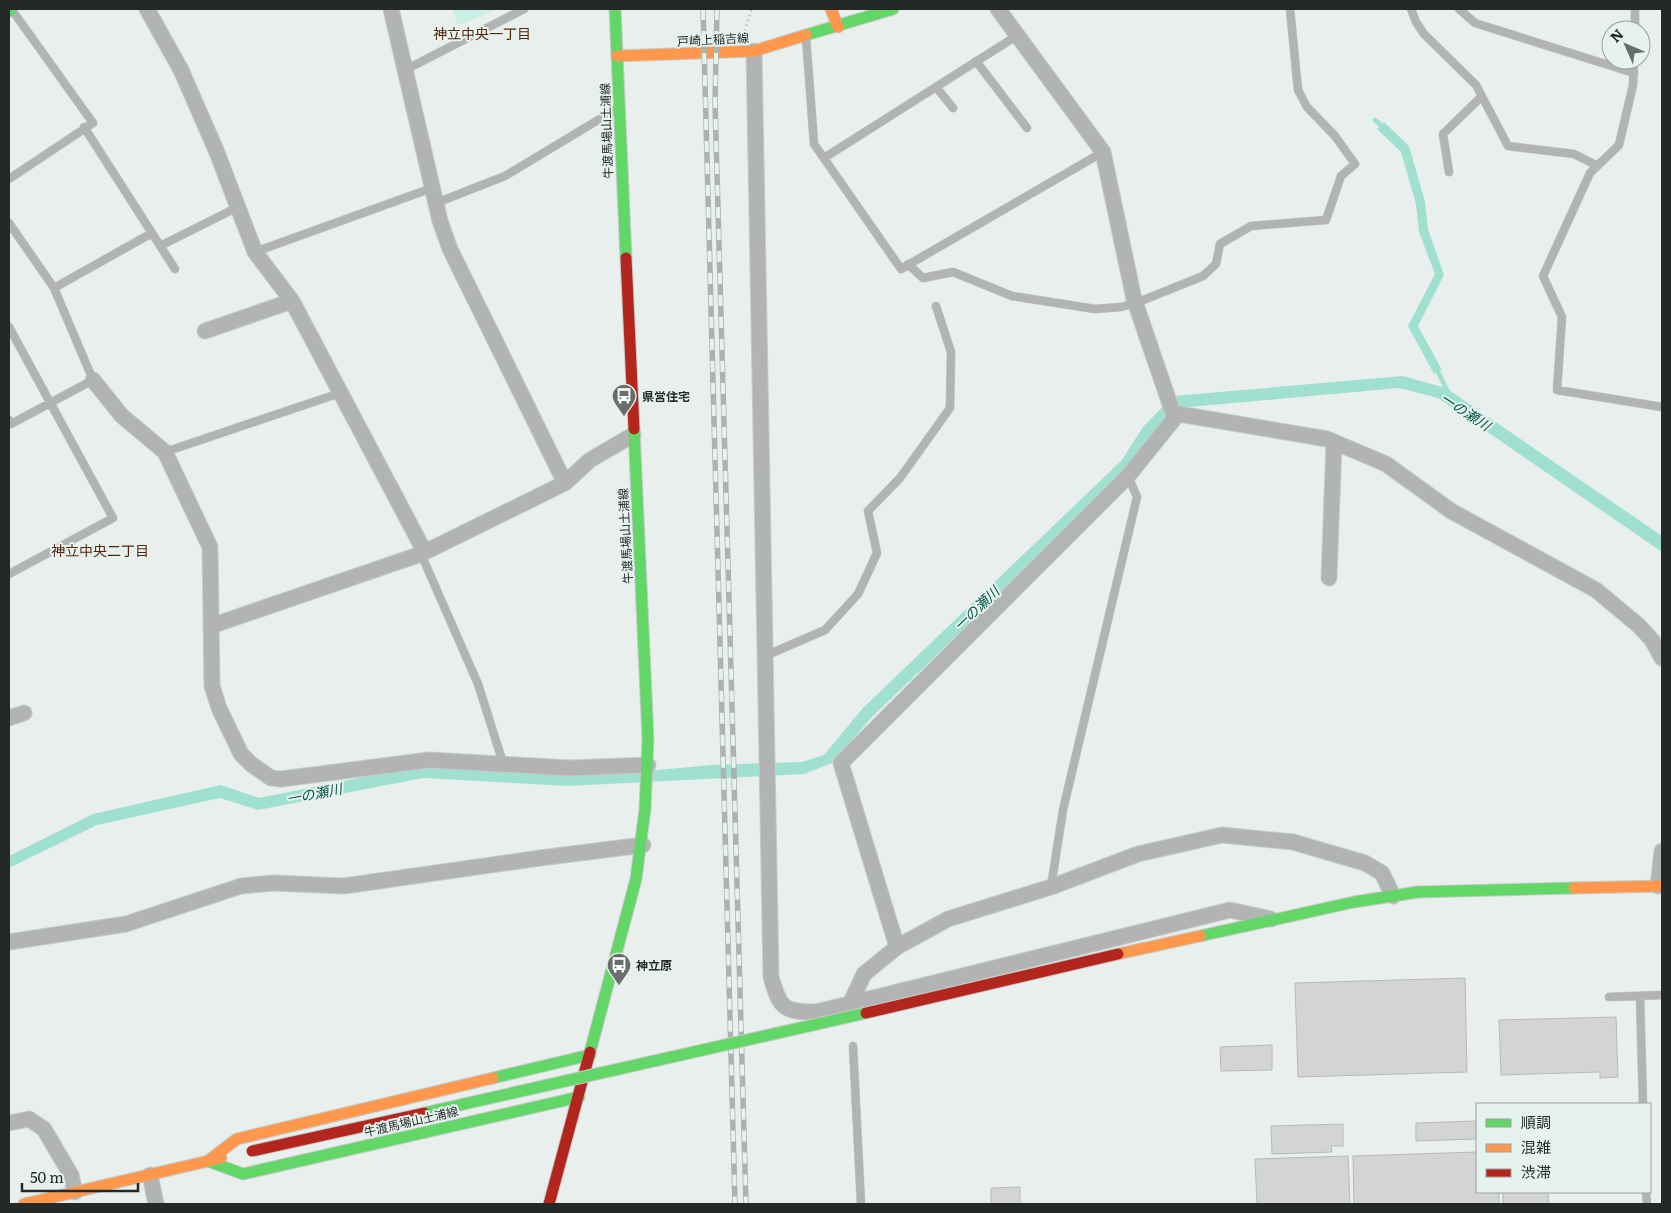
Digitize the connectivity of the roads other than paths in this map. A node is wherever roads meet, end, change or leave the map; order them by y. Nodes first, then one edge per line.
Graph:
1 (10, 9) edge
2 (147, 9) edge
3 (391, 9) edge
4 (524, 9) edge
5 (614, 9) edge
6 (831, 9) edge
7 (893, 9) edge
8 (998, 9) edge
9 (1290, 9) edge
10 (1411, 9) edge
11 (1459, 9) edge
12 (838, 26) junction
13 (1018, 35) junction
14 (806, 36) junction
15 (754, 51) junction
16 (617, 56) junction
17 (976, 61) junction
18 (405, 70) junction
19 (1634, 73) joint
20 (936, 87) junction
21 (1481, 97) junction
22 (619, 108) junction
23 (953, 108) dead end
24 (84, 127) junction
25 (1027, 128) dead end
26 (1102, 152) junction
27 (824, 158) junction
28 (1596, 165) junction
29 (1449, 172) dead end
30 (9, 178) edge
31 (434, 195) junction
32 (238, 207) junction
33 (9, 223) edge
34 (152, 233) junction
35 (160, 246) junction
36 (255, 252) junction
37 (908, 264) junction
38 (175, 269) dead end
39 (54, 288) junction
40 (292, 301) junction
41 (1136, 303) junction
42 (936, 306) dead end
43 (9, 327) edge
44 (205, 332) dead end
45 (93, 380) junction
46 (340, 393) junction
47 (50, 403) junction
48 (1662, 407) edge
49 (1178, 414) junction
50 (9, 420) edge
51 (633, 435) junction
52 (1334, 442) junction
53 (165, 452) junction
54 (1128, 476) junction
55 (565, 482) junction
56 (421, 554) junction
57 (9, 574) edge
58 (1329, 578) dead end
59 (211, 626) junction
60 (765, 656) junction
61 (1662, 658) edge
62 (24, 713) dead end
63 (9, 718) edge
64 (648, 765) junction
65 (504, 766) junction
66 (643, 846) junction
67 (1662, 852) edge
68 (1660, 886) edge
69 (1051, 887) junction
70 (1393, 896) junction
71 (1276, 920) junction
72 (9, 942) edge
73 (897, 947) junction
74 (1662, 995) edge
75 (1640, 996) junction
76 (1609, 997) dead end
77 (850, 1004) junction
78 (853, 1046) dead end
79 (590, 1055) junction
80 (579, 1097) junction
81 (1643, 1103) edge
82 (9, 1123) edge
83 (208, 1161) junction
84 (150, 1175) junction
85 (75, 1192) junction
86 (52, 1201) edge
87 (24, 1204) edge
88 (156, 1204) edge
89 (550, 1204) edge
90 (861, 1204) edge

1 - 24 lane
2 - 32 street
3 - 18 street
4 - 18 lane
5 - 16 main road, 牛渡馬場山土浦線
6 - 12 main road
7 - 12 main road, 戸崎上稲吉線
8 - 13 street
9 - 41 lane
10 - 21 lane
11 - 19 lane
12 - 14 main road, 戸崎上稲吉線
13 - 17 lane
13 - 26 street
14 - 15 main road, 戸崎上稲吉線
14 - 27 lane
15 - 16 main road, 戸崎上稲吉線
15 - 60 street
16 - 22 main road, 牛渡馬場山土浦線
17 - 20 lane
17 - 25 lane
18 - 31 street
19 - 28 lane
20 - 23 lane
20 - 27 lane
21 - 28 lane
21 - 29 lane
22 - 31 lane
22 - 51 main road, 牛渡馬場山土浦線
24 - 30 lane
24 - 34 lane
26 - 37 lane
26 - 41 street
27 - 37 lane
28 - 48 lane
31 - 36 lane
31 - 55 street
32 - 35 lane
32 - 36 street
33 - 39 lane
34 - 35 lane
34 - 39 lane
35 - 38 lane
36 - 40 street
37 - 41 lane
39 - 45 lane
40 - 44 street
40 - 46 street
41 - 49 street
42 - 60 lane
43 - 47 lane
45 - 47 lane
45 - 53 street
46 - 53 lane
46 - 56 street
47 - 50 lane
47 - 57 lane
49 - 52 street
49 - 54 street
51 - 55 street
51 - 64 main road, 牛渡馬場山土浦線
52 - 58 street
52 - 61 street
53 - 59 street
54 - 69 lane
54 - 73 street
55 - 56 street
56 - 59 street
56 - 65 lane
59 - 65 street
60 - 77 street
62 - 63 street
64 - 65 street
64 - 66 main road, 牛渡馬場山土浦線
66 - 72 street
66 - 79 main road, 牛渡馬場山土浦線
67 - 68 street
68 - 70 main road
69 - 70 street
69 - 73 street
70 - 71 main road
71 - 77 street
71 - 83 main road, bridge
73 - 77 street
74 - 75 lane
75 - 76 lane
75 - 81 lane
78 - 90 lane
79 - 80 main road, 牛渡馬場山土浦線
79 - 83 main road, 牛渡馬場山土浦線
80 - 83 main road, 牛渡馬場山土浦線
80 - 89 main road
82 - 85 street
83 - 84 main road, 牛渡馬場山土浦線
84 - 85 main road, 牛渡馬場山土浦線
84 - 88 street
85 - 86 main road, 牛渡馬場山土浦線
86 - 87 main road, 牛渡馬場山土浦線

